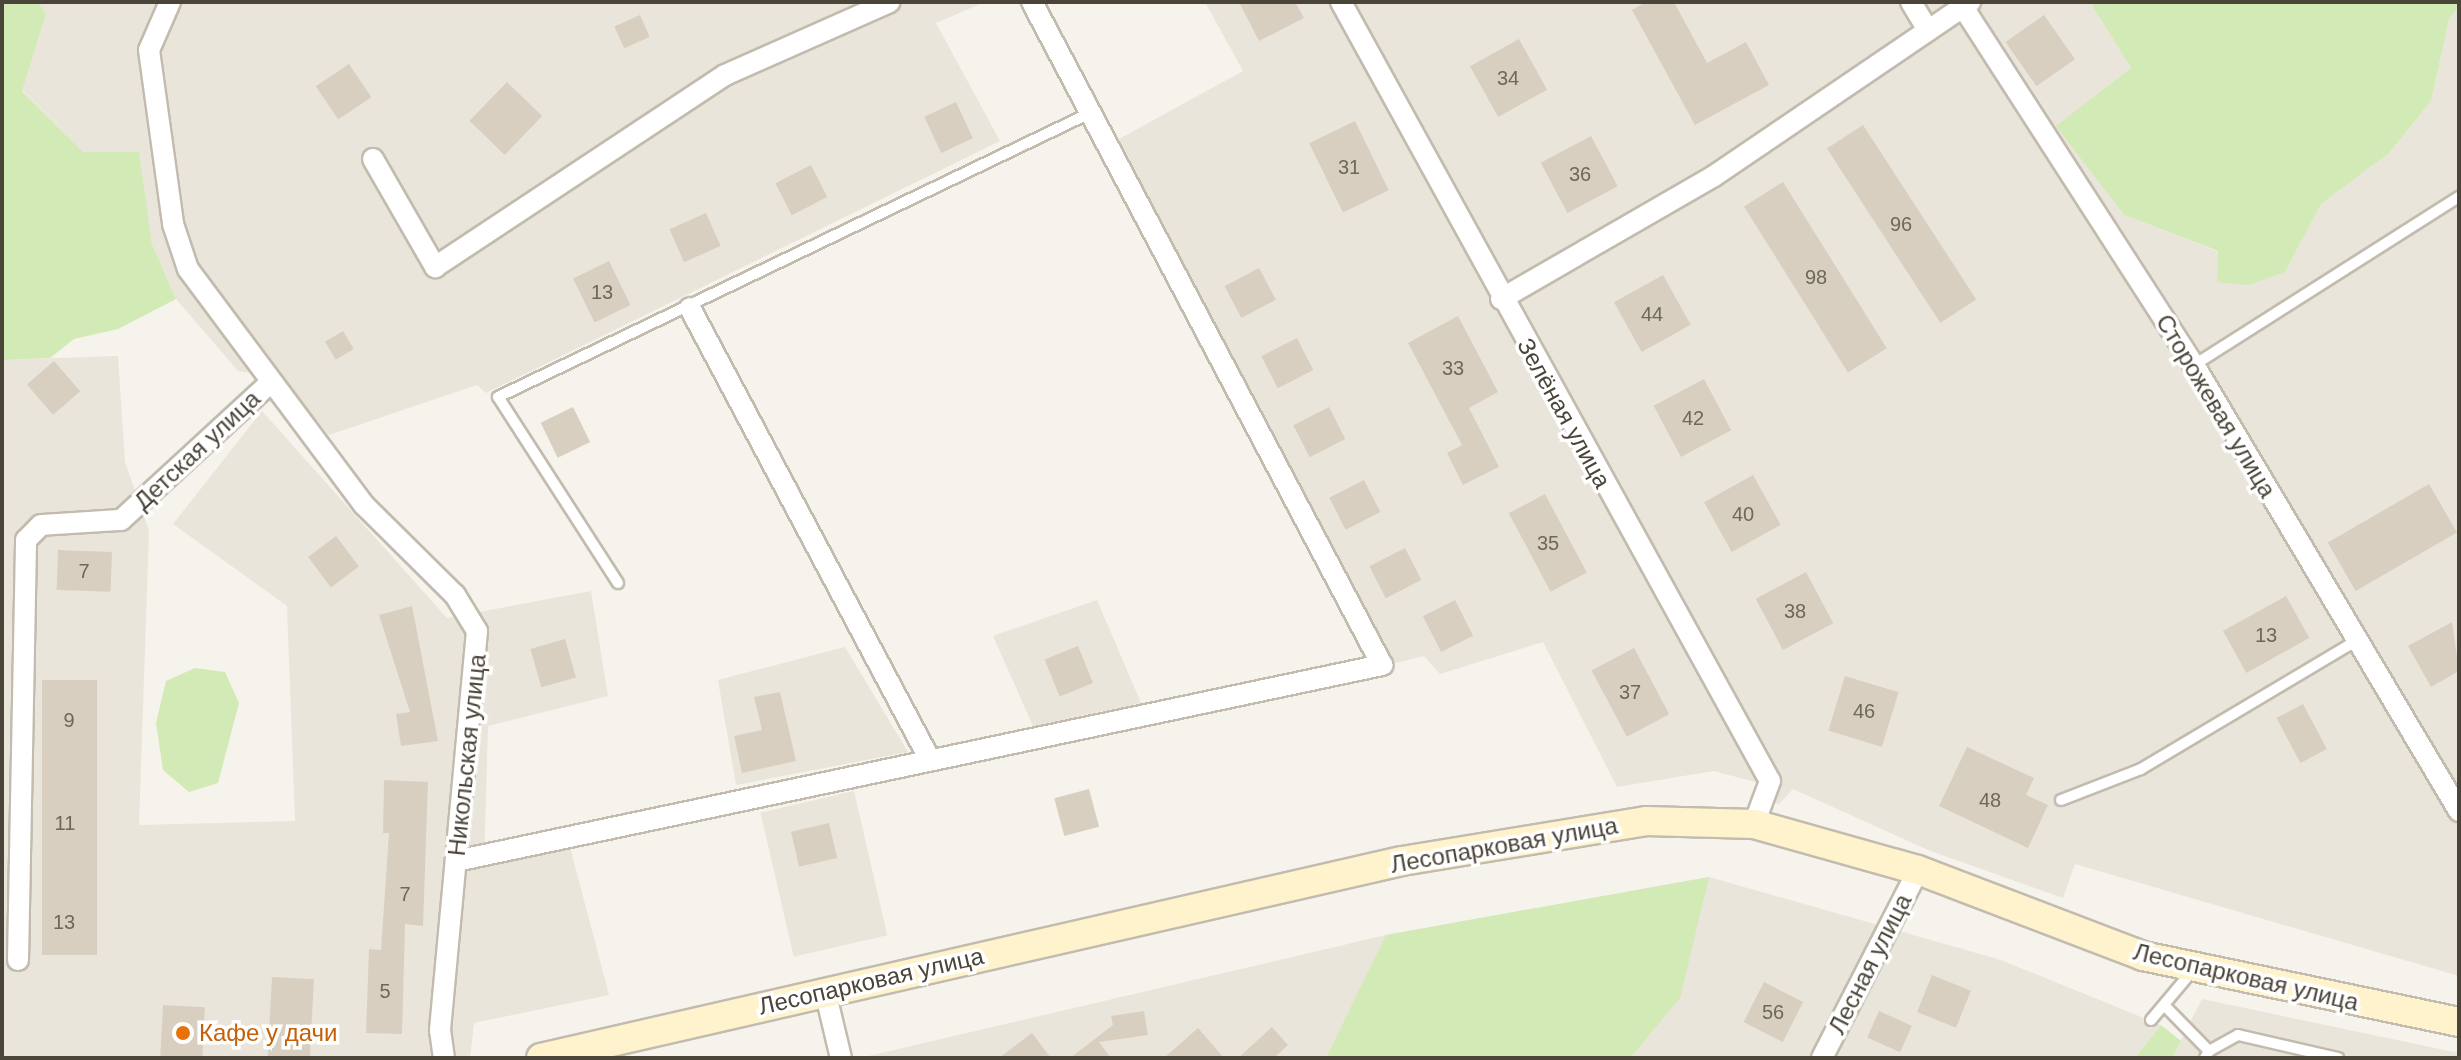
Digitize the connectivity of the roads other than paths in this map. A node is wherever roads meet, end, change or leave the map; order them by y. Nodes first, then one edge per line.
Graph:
1 (170, 2) edge
2 (890, 2) edge
3 (1032, 2) edge
4 (1341, 2) edge
5 (1911, 2) edge
6 (1967, 4) edge
7 (1928, 30) junction
8 (1090, 113) junction
9 (373, 159) dead end
10 (2459, 197) edge
11 (1501, 299) junction
12 (690, 308) junction
13 (2194, 365) junction
14 (268, 385) junction
15 (618, 583) dead end
16 (2356, 641) junction
17 (930, 760) junction
18 (2061, 800) dead end
19 (2459, 811) edge
20 (1754, 824) junction
21 (456, 861) junction
22 (1918, 870) junction
23 (18, 960) dead end
24 (2194, 969) junction
25 (825, 991) junction
26 (2164, 1005) junction
27 (2151, 1020) dead end
28 (2459, 1022) edge
29 (2207, 1054) edge
30 (444, 1058) edge
31 (541, 1058) edge
32 (841, 1058) edge
33 (1822, 1058) edge
34 (2338, 1058) edge

1 - 14 street, Никольская улица
2 - 9 street
3 - 8 street
4 - 11 street, Зелёная улица
5 - 7 street
6 - 7 street
6 - 13 street, Сторожевая улица
7 - 11 street
8 - 12 lane
8 - 17 street
10 - 13 lane
11 - 20 street, Зелёная улица
12 - 15 lane
12 - 17 street
13 - 16 street, Сторожевая улица
14 - 21 street, Никольская улица
14 - 23 street, Детская улица
16 - 18 lane
16 - 19 street, Сторожевая улица
17 - 21 street
20 - 22 street, Лесопарковая улица
20 - 25 street, Лесопарковая улица
21 - 30 street, Никольская улица
22 - 24 street, Лесопарковая улица
22 - 33 street, Лесная улица
24 - 26 lane
24 - 28 street, Лесопарковая улица
25 - 31 street, Лесопарковая улица
25 - 32 street
26 - 27 lane
26 - 29 lane
29 - 34 lane

